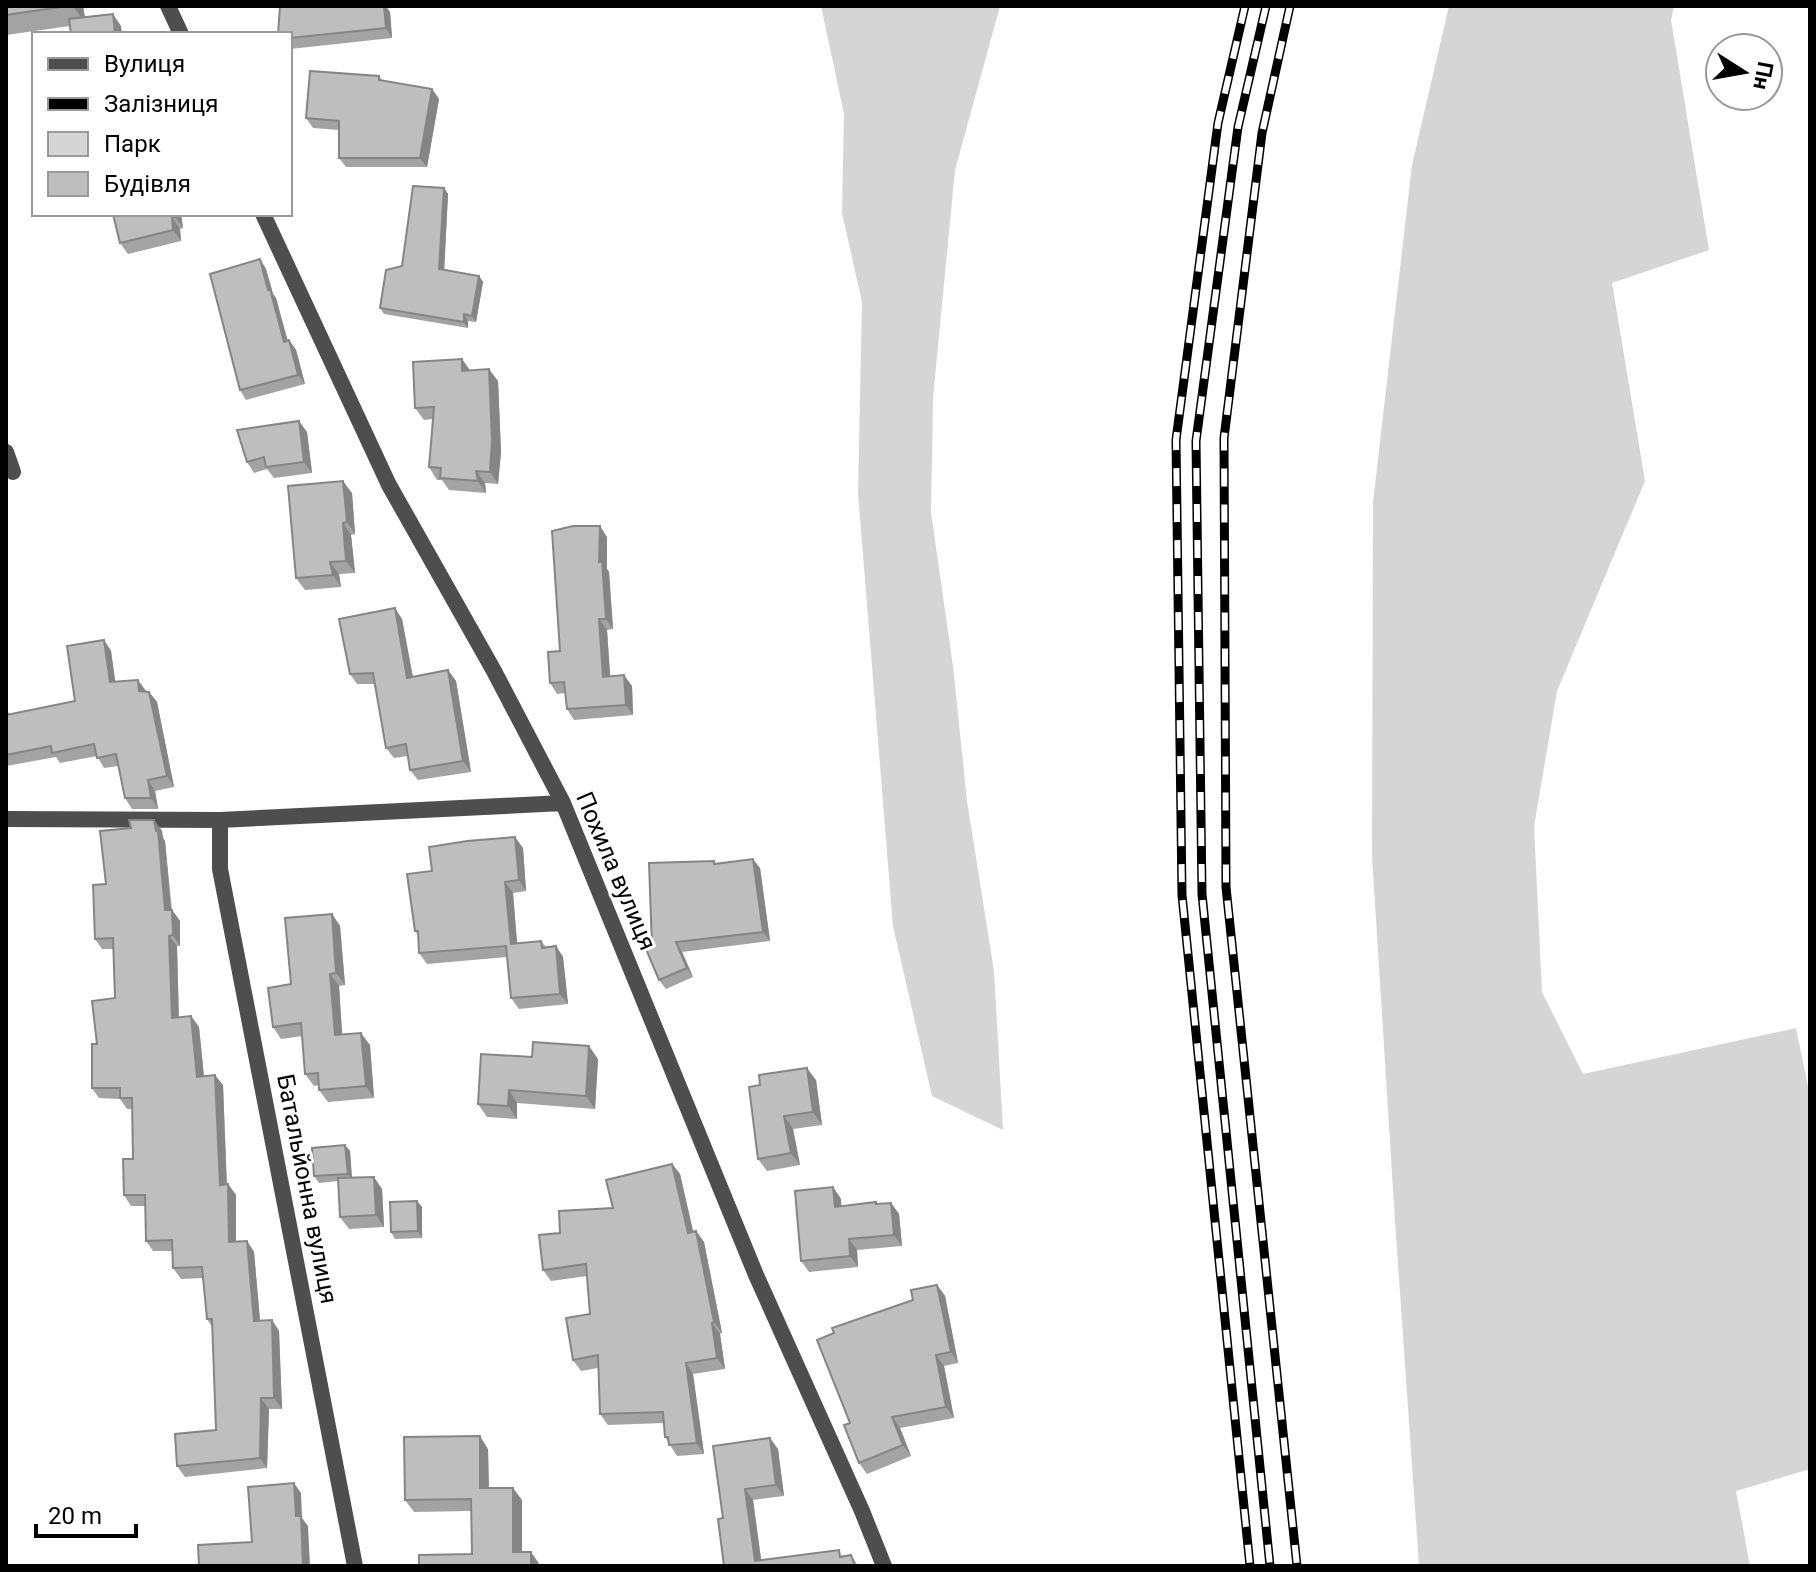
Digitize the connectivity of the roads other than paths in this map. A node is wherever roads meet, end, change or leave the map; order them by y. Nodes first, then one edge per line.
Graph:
1 (168, 6) edge
2 (180, 32) edge
3 (264, 216) edge
4 (6, 452) edge
5 (13, 472) dead end
6 (563, 803) junction
7 (6, 819) edge
8 (220, 820) junction
9 (355, 1566) edge
10 (884, 1566) edge

1 - 2 street
3 - 6 street, Похила вулиця
4 - 5 street
6 - 8 street
6 - 10 street, Похила вулиця
7 - 8 street
8 - 9 street, Батальйонна вулиця

